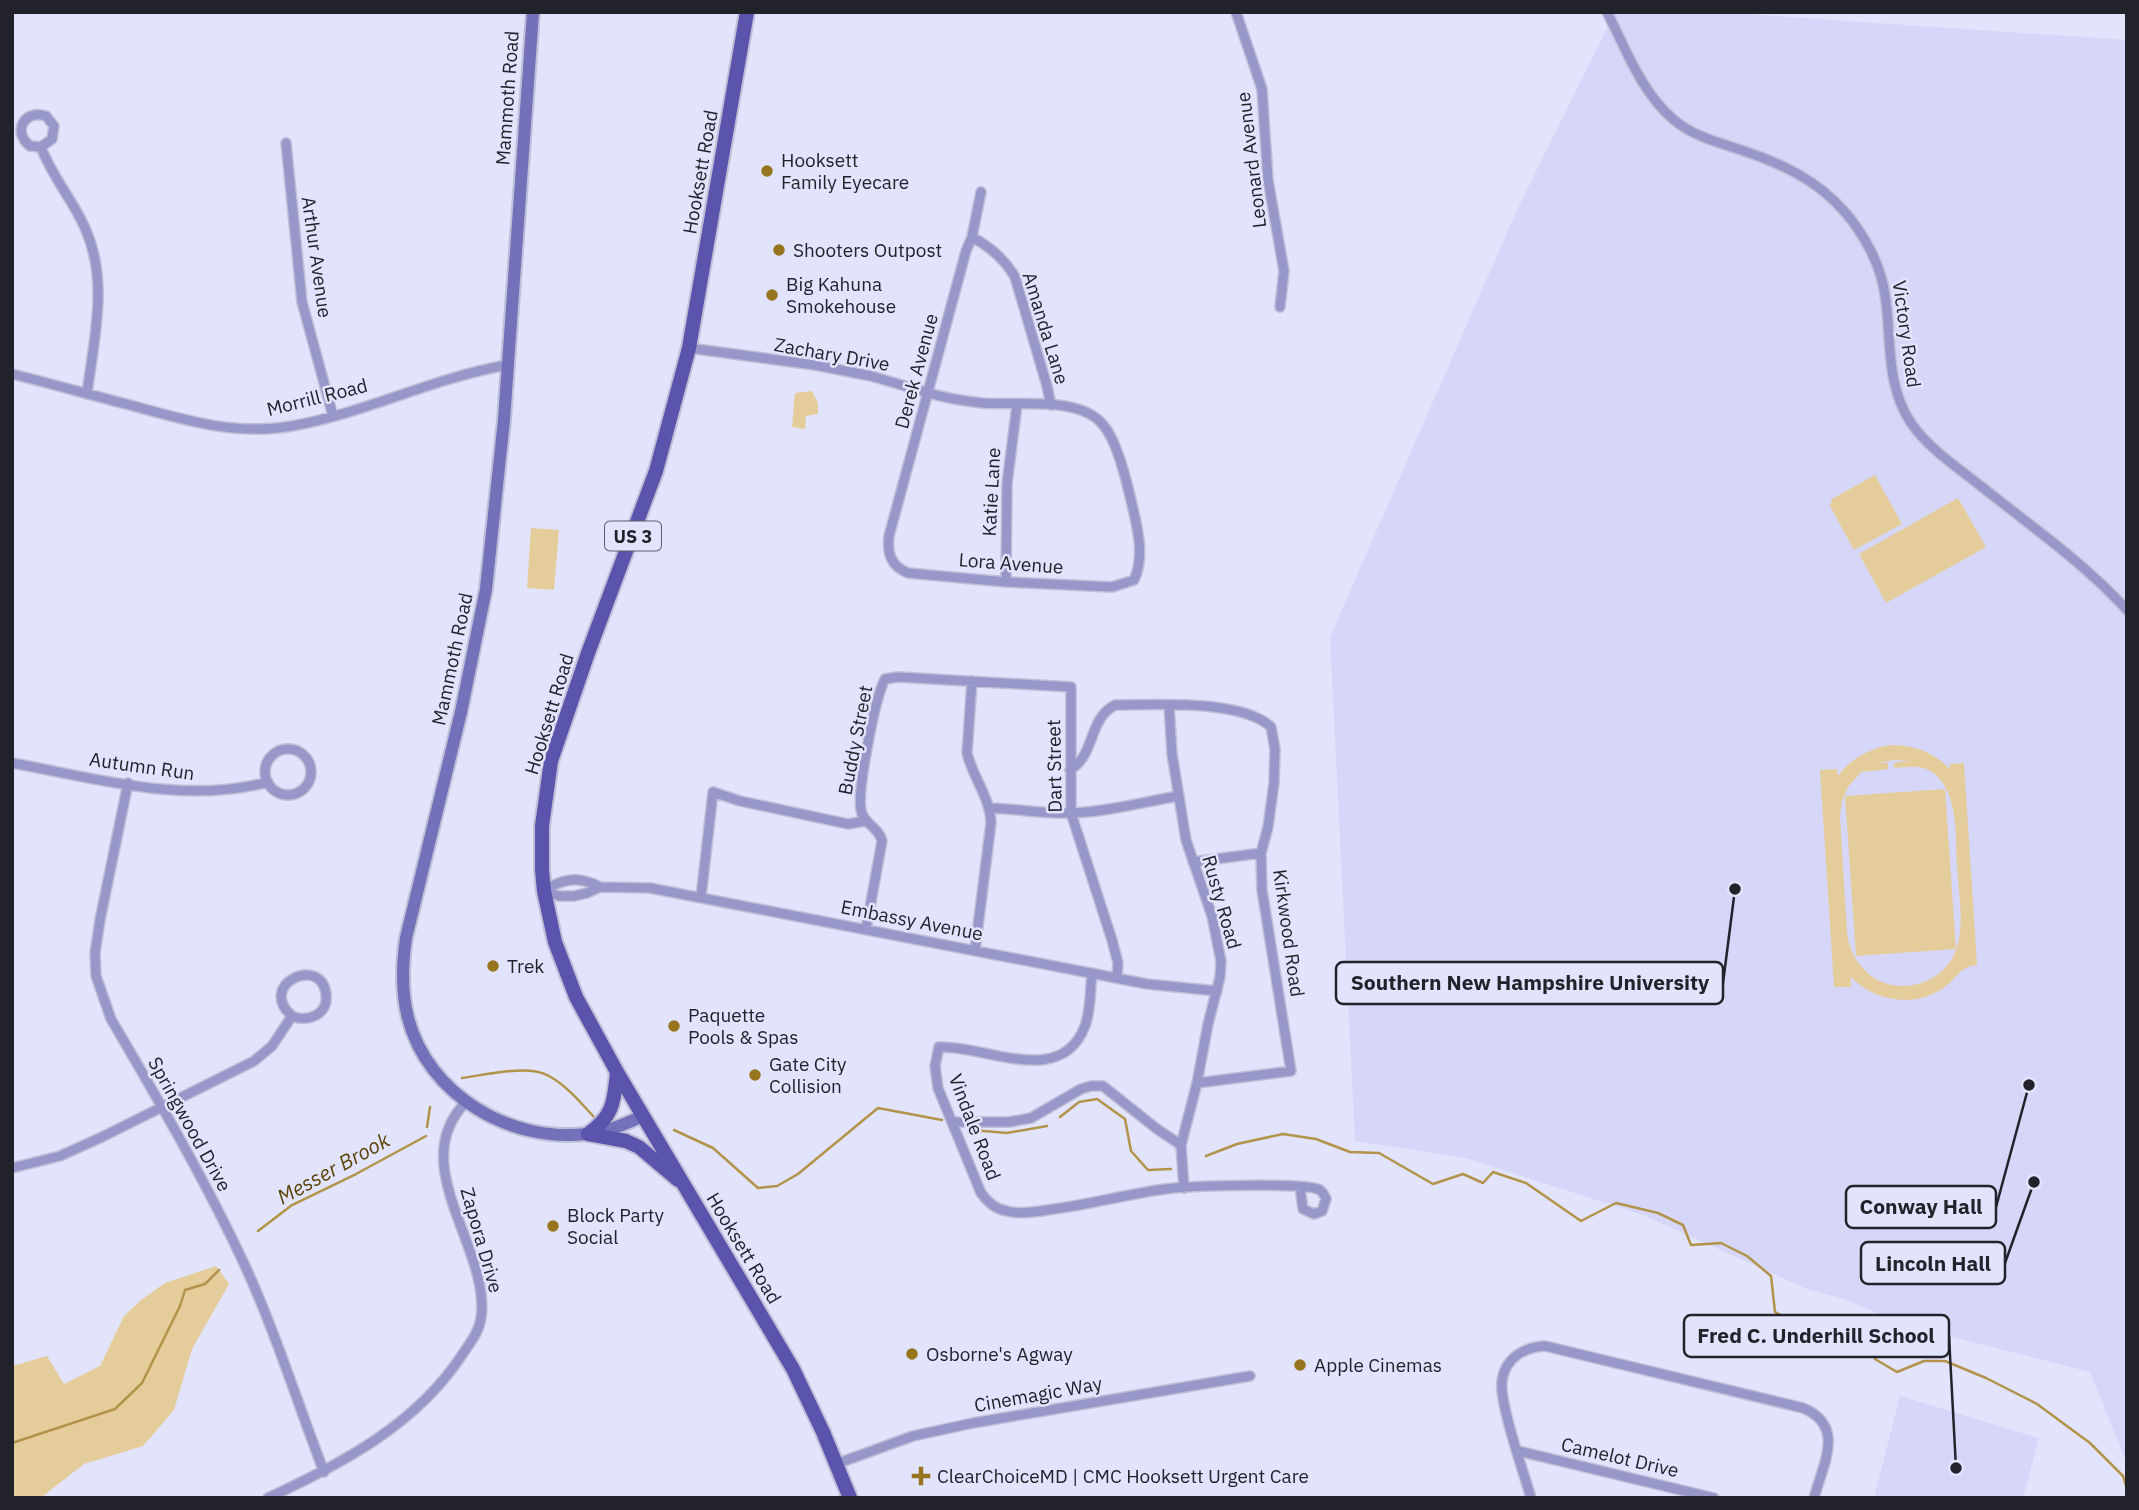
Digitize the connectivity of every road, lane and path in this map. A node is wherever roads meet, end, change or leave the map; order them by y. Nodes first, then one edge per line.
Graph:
1 (533, 12) edge
2 (747, 12) edge
3 (1236, 12) edge
4 (1607, 12) edge
5 (286, 143) dead end
6 (41, 147) dead end
7 (981, 192) dead end
8 (972, 237) junction
9 (1280, 307) dead end
10 (689, 348) junction
11 (507, 365) junction
12 (12, 374) edge
13 (929, 393) junction
14 (87, 394) junction
15 (1017, 405) junction
16 (1051, 405) junction
17 (333, 416) junction
18 (890, 559) joint
19 (1134, 580) joint
20 (1006, 582) junction
21 (2127, 610) edge
22 (972, 681) junction
23 (1169, 705) junction
24 (12, 763) edge
25 (1070, 770) junction
26 (268, 782) junction
27 (128, 783) junction
28 (1179, 796) junction
29 (990, 808) junction
30 (1071, 813) junction
31 (866, 821) junction
32 (1261, 853) junction
33 (1193, 862) junction
34 (600, 887) junction
35 (544, 891) junction
36 (701, 897) junction
37 (866, 929) junction
38 (975, 950) junction
39 (1092, 973) junction
40 (1117, 978) junction
41 (1216, 991) junction
42 (292, 1016) junction
43 (617, 1072) junction
44 (1197, 1083) junction
45 (466, 1102) junction
46 (162, 1108) junction
47 (643, 1116) junction
48 (953, 1122) junction
49 (589, 1134) junction
50 (1181, 1145) junction
51 (12, 1168) edge
52 (685, 1185) junction
53 (1300, 1187) dead end
54 (1184, 1188) junction
55 (1250, 1376) dead end
56 (1518, 1451) junction
57 (836, 1464) junction
58 (324, 1472) junction
59 (268, 1498) edge
60 (850, 1498) edge
61 (1531, 1498) edge
62 (1714, 1498) edge
63 (1814, 1498) edge

1 - 11 main road, Mammoth Road
2 - 10 main road, Hooksett Road / US 3
3 - 9 street, Leonard Avenue
4 - 21 street, Victory Road
5 - 17 street, Arthur Avenue
6 - 14 street
7 - 8 street, Derek Avenue
8 - 13 street, Derek Avenue
8 - 16 street, Amanda Lane
10 - 13 street, Zachary Drive
10 - 35 main road, Hooksett Road / US 3
11 - 17 street, Morrill Road
11 - 45 main road, Mammoth Road
12 - 14 street, Morrill Road
13 - 15 street, Zachary Drive
13 - 18 street, Derek Avenue
14 - 17 street, Morrill Road
15 - 16 street, Zachary Drive
15 - 20 street, Katie Lane
16 - 19 street, Zachary Drive
18 - 20 street, Lora Avenue
19 - 20 street, Lora Avenue
22 - 25 street, Dart Street
22 - 29 street
22 - 31 street, Buddy Street
23 - 25 street
23 - 28 street, Rusty Road
23 - 32 street, Kirkwood Road
24 - 27 street, Autumn Run
25 - 30 street, Dart Street
26 - 26 street
26 - 27 street, Autumn Run
27 - 46 street, Springwood Drive
28 - 30 street
28 - 33 street, Rusty Road
29 - 30 street
29 - 38 street
30 - 40 street, Dart Street
31 - 36 street
31 - 37 street, Buddy Street
32 - 33 street
32 - 44 street, Kirkwood Road
33 - 41 street, Rusty Road
34 - 35 street, Embassy Avenue
34 - 35 street, Embassy Avenue
34 - 36 street, Embassy Avenue
35 - 43 main road, Hooksett Road / US 3
36 - 37 street, Embassy Avenue
37 - 38 street, Embassy Avenue
38 - 39 street, Embassy Avenue
39 - 40 street, Embassy Avenue
39 - 48 street, Vindale Road
40 - 41 street, Embassy Avenue
41 - 44 street, Rusty Road
42 - 42 street
42 - 46 street
43 - 47 main road, Hooksett Road / US 3
43 - 49 main road
44 - 50 street, Rusty Road
45 - 49 main road, Mammoth Road
45 - 58 street, Zapora Drive
46 - 51 street
46 - 58 street, Springwood Drive
47 - 49 main road, Mammoth Road
47 - 52 main road, Hooksett Road / US 3
48 - 50 street
48 - 54 street, Vindale Road
49 - 52 main road
50 - 54 street, Rusty Road
52 - 57 main road, Hooksett Road / US 3
53 - 54 street, Vindale Road
55 - 57 street, Cinemagic Way
56 - 61 street
56 - 62 street, Camelot Drive
56 - 63 street
57 - 60 main road, Hooksett Road / US 3
58 - 59 street, Zapora Drive

